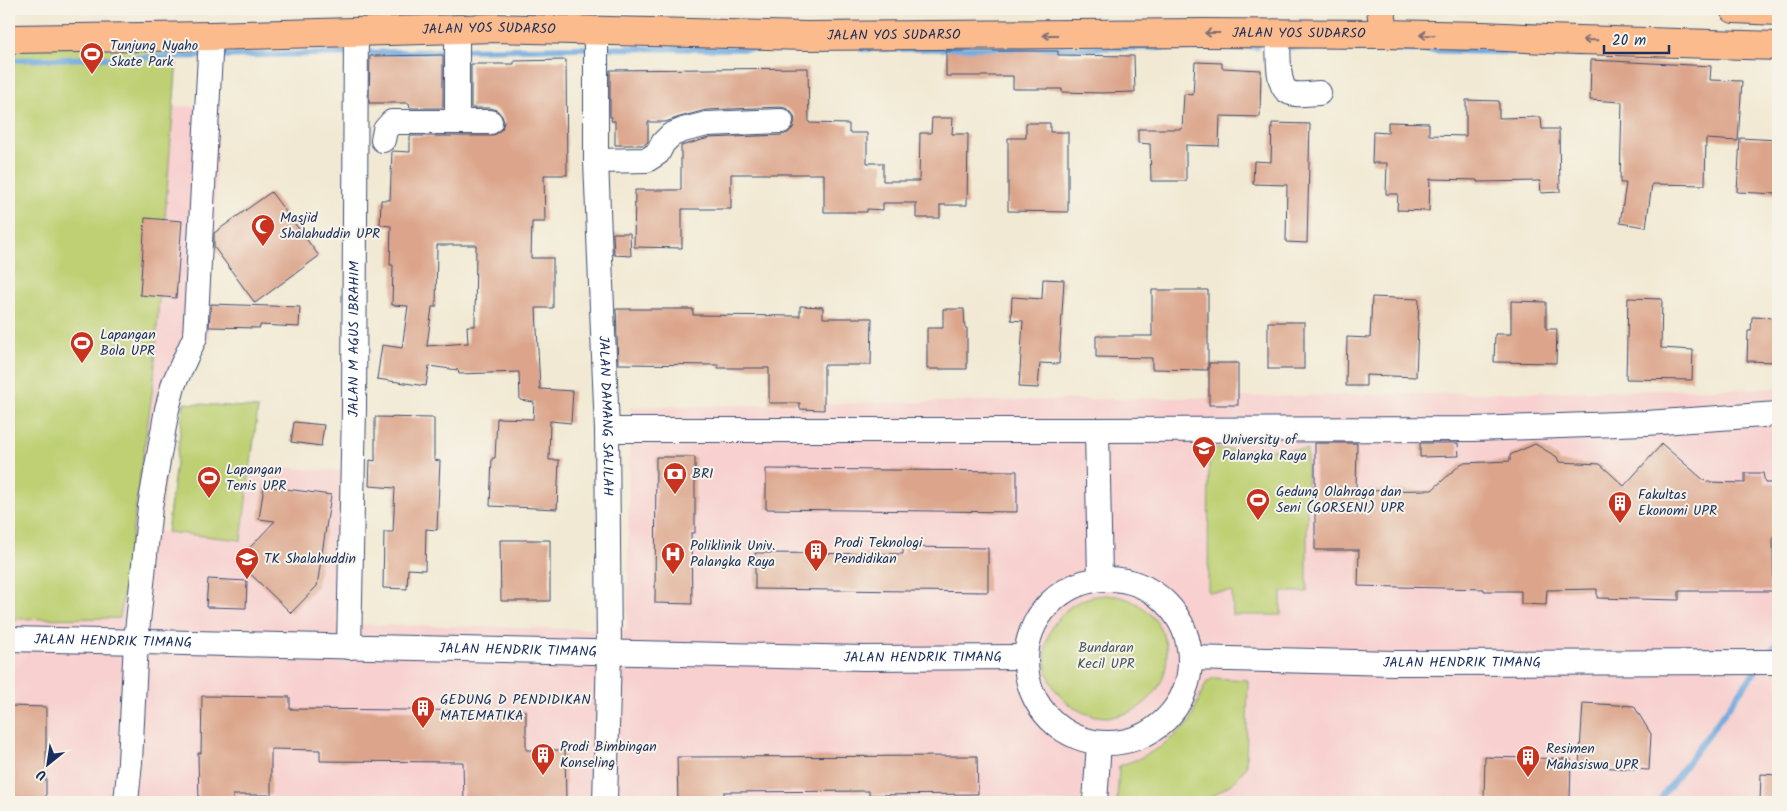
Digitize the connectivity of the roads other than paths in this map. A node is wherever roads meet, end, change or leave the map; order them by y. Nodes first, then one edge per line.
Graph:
1 (1724, 9) edge
2 (1734, 9) edge
3 (1778, 11) edge
4 (1383, 22) edge
5 (457, 29) junction
6 (356, 32) junction
7 (1278, 33) junction
8 (211, 36) junction
9 (9, 39) edge
10 (596, 42) junction
11 (1726, 44) junction
12 (1778, 46) edge
13 (1319, 93) dead end
14 (781, 121) dead end
15 (457, 122) junction
16 (490, 122) dead end
17 (383, 140) dead end
18 (596, 161) junction
19 (1778, 414) edge
20 (607, 430) junction
21 (1097, 430) junction
22 (1100, 579) junction
23 (9, 639) edge
24 (136, 641) junction
25 (349, 647) junction
26 (609, 652) junction
27 (1026, 657) junction
28 (1190, 658) junction
29 (1778, 662) edge
30 (1099, 743) junction
31 (126, 802) edge
32 (605, 802) edge
33 (1095, 802) edge

1 - 11 main road
2 - 3 main road
4 - 7 main road, JALAN YOS SUDARSO
11 -> 4 main road, JALAN YOS SUDARSO
5 - 6 main road, JALAN YOS SUDARSO
5 - 10 main road, JALAN YOS SUDARSO
5 - 15 street
6 - 8 main road, JALAN YOS SUDARSO
6 - 25 street, JALAN M AGUS IBRAHIM
7 -> 10 main road, JALAN YOS SUDARSO
7 - 13 street
8 - 9 main road, JALAN YOS SUDARSO
8 - 24 street
10 - 18 street, JALAN DAMANG SALILAH
11 - 12 main road, JALAN YOS SUDARSO
14 - 18 street
15 - 16 street
15 - 17 street
18 - 20 street, JALAN DAMANG SALILAH
19 - 21 street
20 - 21 street
20 - 26 street, JALAN DAMANG SALILAH
21 - 22 street
22 - 27 street
22 - 28 street
23 - 24 street, JALAN HENDRIK TIMANG
24 - 25 street, JALAN HENDRIK TIMANG
24 - 31 street
25 - 26 street, JALAN HENDRIK TIMANG
26 - 27 street, JALAN HENDRIK TIMANG
26 - 32 street, JALAN DAMANG SALILAH
27 - 30 street
28 - 29 street, JALAN HENDRIK TIMANG
28 - 30 street
30 - 33 street

